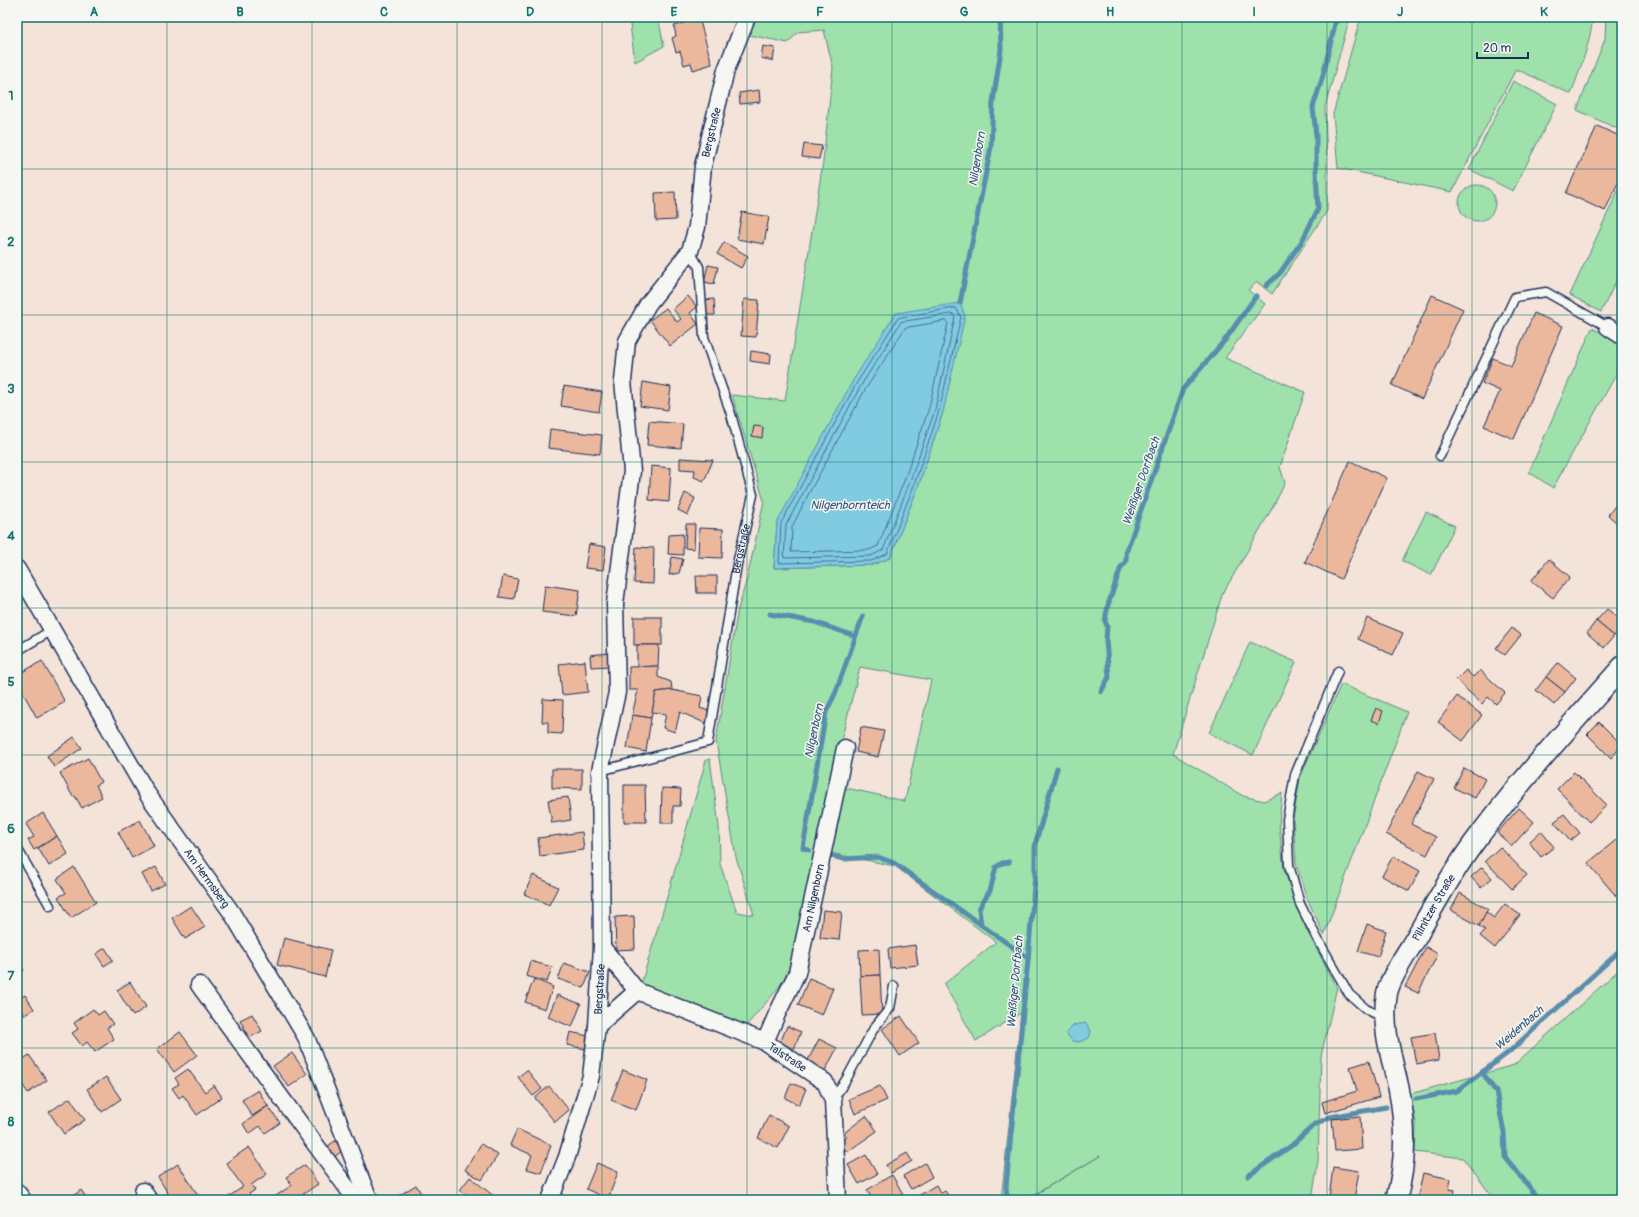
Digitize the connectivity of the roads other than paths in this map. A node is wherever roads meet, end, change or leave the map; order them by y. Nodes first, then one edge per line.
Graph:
1 (747, 17) edge
2 (690, 251) junction
3 (1608, 327) joint
4 (1622, 336) edge
5 (1440, 456) dead end
6 (17, 569) edge
7 (52, 630) junction
8 (17, 651) edge
9 (1622, 667) edge
10 (1338, 671) dead end
11 (845, 748) dead end
12 (600, 771) junction
13 (17, 848) edge
14 (50, 906) dead end
15 (602, 947) junction
16 (199, 985) dead end
17 (894, 986) dead end
18 (637, 991) junction
19 (1385, 1018) junction
20 (597, 1026) junction
21 (765, 1042) junction
22 (833, 1100) junction
23 (17, 1192) edge
24 (23, 1200) edge
25 (356, 1200) edge
26 (370, 1200) edge
27 (550, 1200) edge
28 (838, 1200) edge
29 (1396, 1200) edge

1 - 2 street, Bergstraße
2 - 12 street, Bergstraße
2 - 12 lane, Bergstraße
3 - 4 street
3 - 5 lane
6 - 7 street, Am Hermsberg
7 - 8 lane
7 - 26 street, Am Hermsberg
9 - 19 street, Pillnitzer Straße
10 - 19 lane
11 - 21 street, Am Nilgenborn
12 - 15 street, Bergstraße
13 - 14 lane
15 - 18 street, Talstraße
15 - 20 street, Bergstraße
16 - 25 street
17 - 22 lane
18 - 20 street
18 - 21 street, Talstraße
19 - 29 street, Pillnitzer Straße
20 - 27 street, Bergstraße
21 - 22 street, Talstraße
22 - 28 street, Talstraße
23 - 24 street

